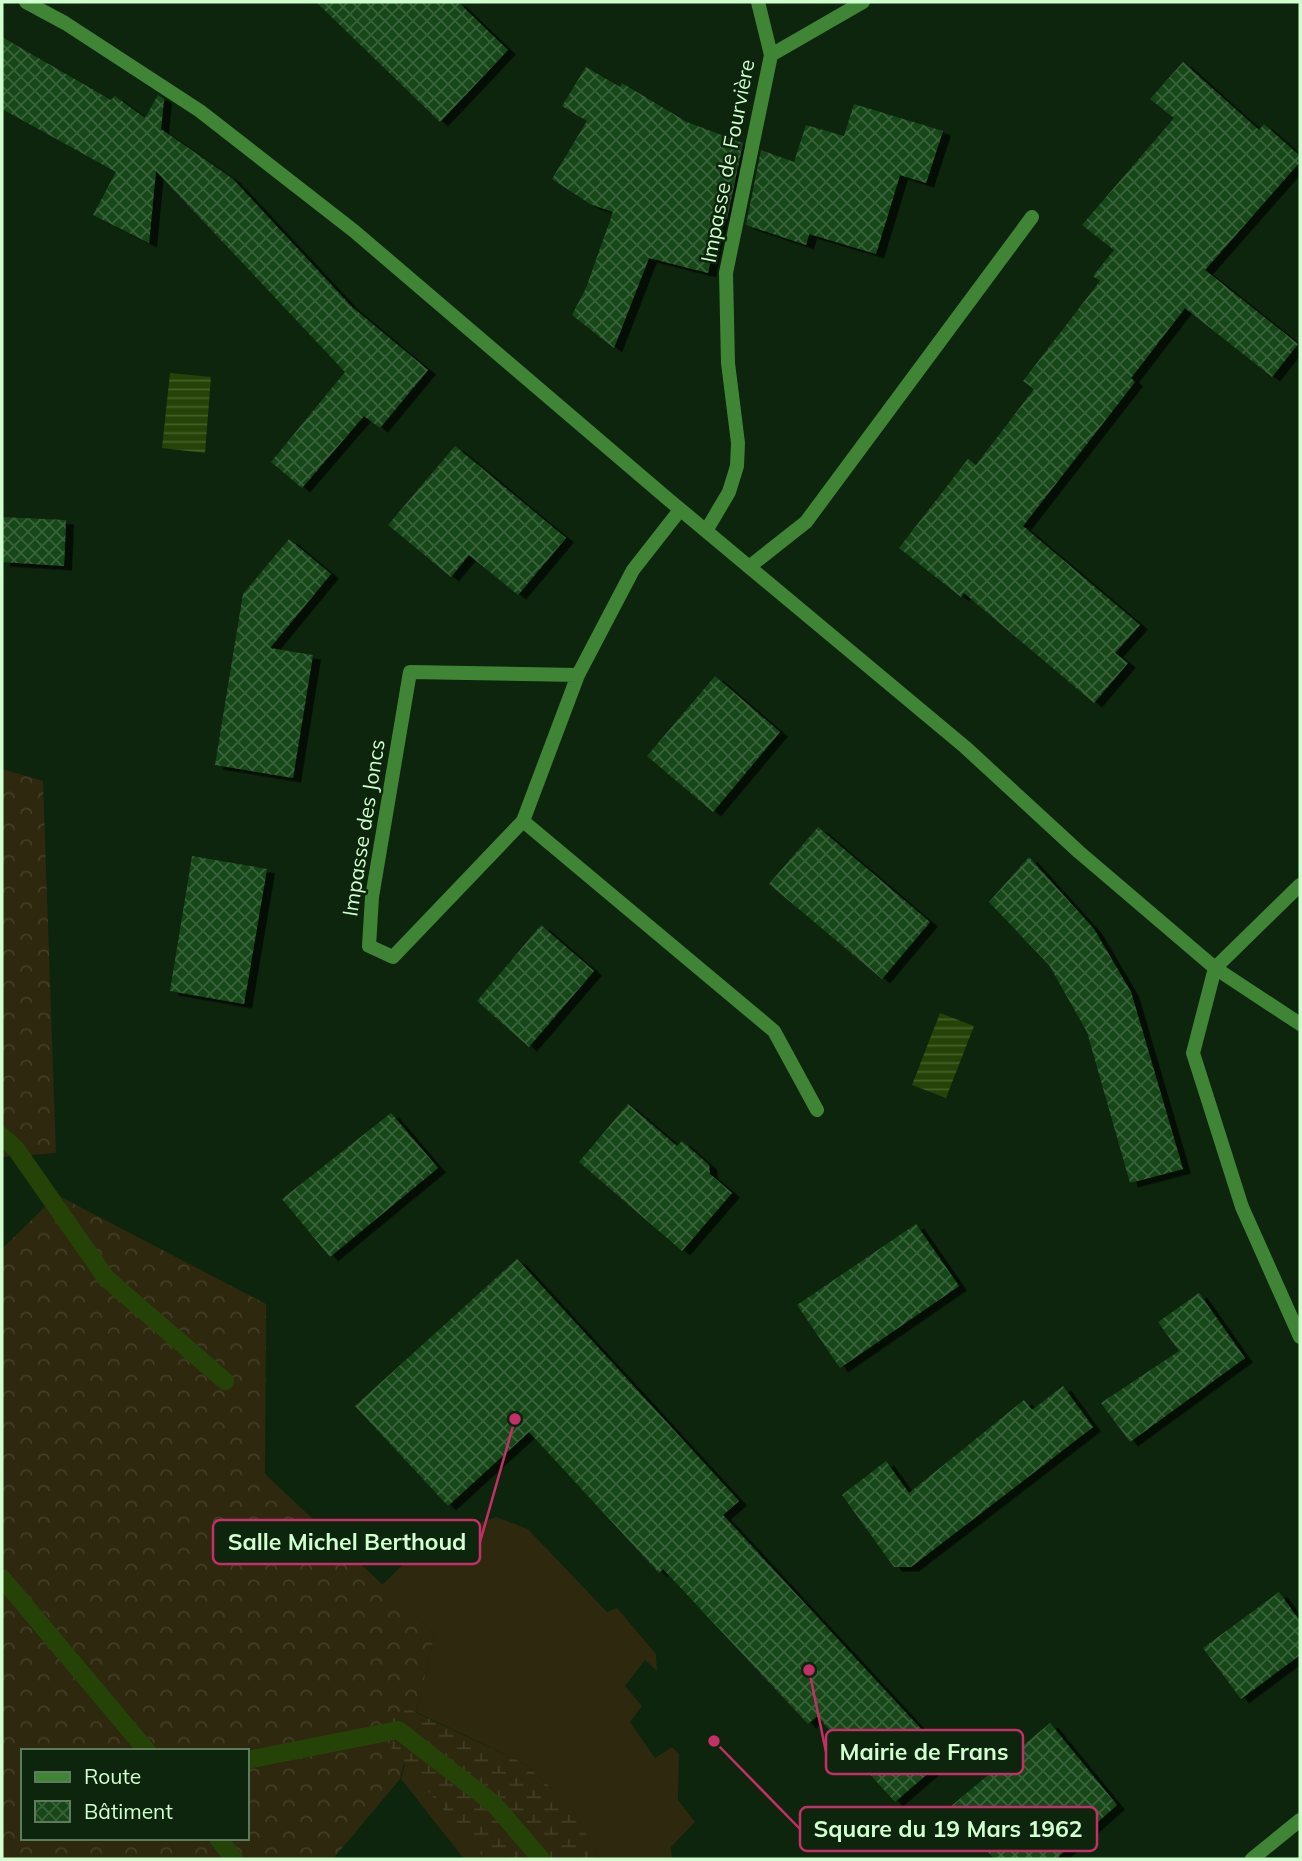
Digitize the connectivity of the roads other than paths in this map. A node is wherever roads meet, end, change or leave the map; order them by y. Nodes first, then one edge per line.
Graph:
1 (26, 2) edge
2 (758, 2) edge
3 (863, 2) edge
4 (771, 55) junction
5 (1032, 217) dead end
6 (680, 510) junction
7 (706, 531) junction
8 (750, 567) junction
9 (578, 675) junction
10 (523, 821) junction
11 (1300, 885) edge
12 (1215, 968) junction
13 (1300, 1024) edge
14 (817, 1110) dead end
15 (1300, 1337) edge
16 (1300, 1820) edge
17 (1252, 1859) edge

1 - 6 street
2 - 4 street, Impasse de Fourvière
3 - 4 street
4 - 7 street, Impasse de Fourvière
5 - 8 street
6 - 7 street
6 - 9 street, Impasse des Joncs
7 - 8 street
8 - 12 street
9 - 10 street, Impasse des Joncs
9 - 10 street, Impasse des Joncs
10 - 14 street
11 - 12 street
12 - 13 street
12 - 15 street
16 - 17 street

